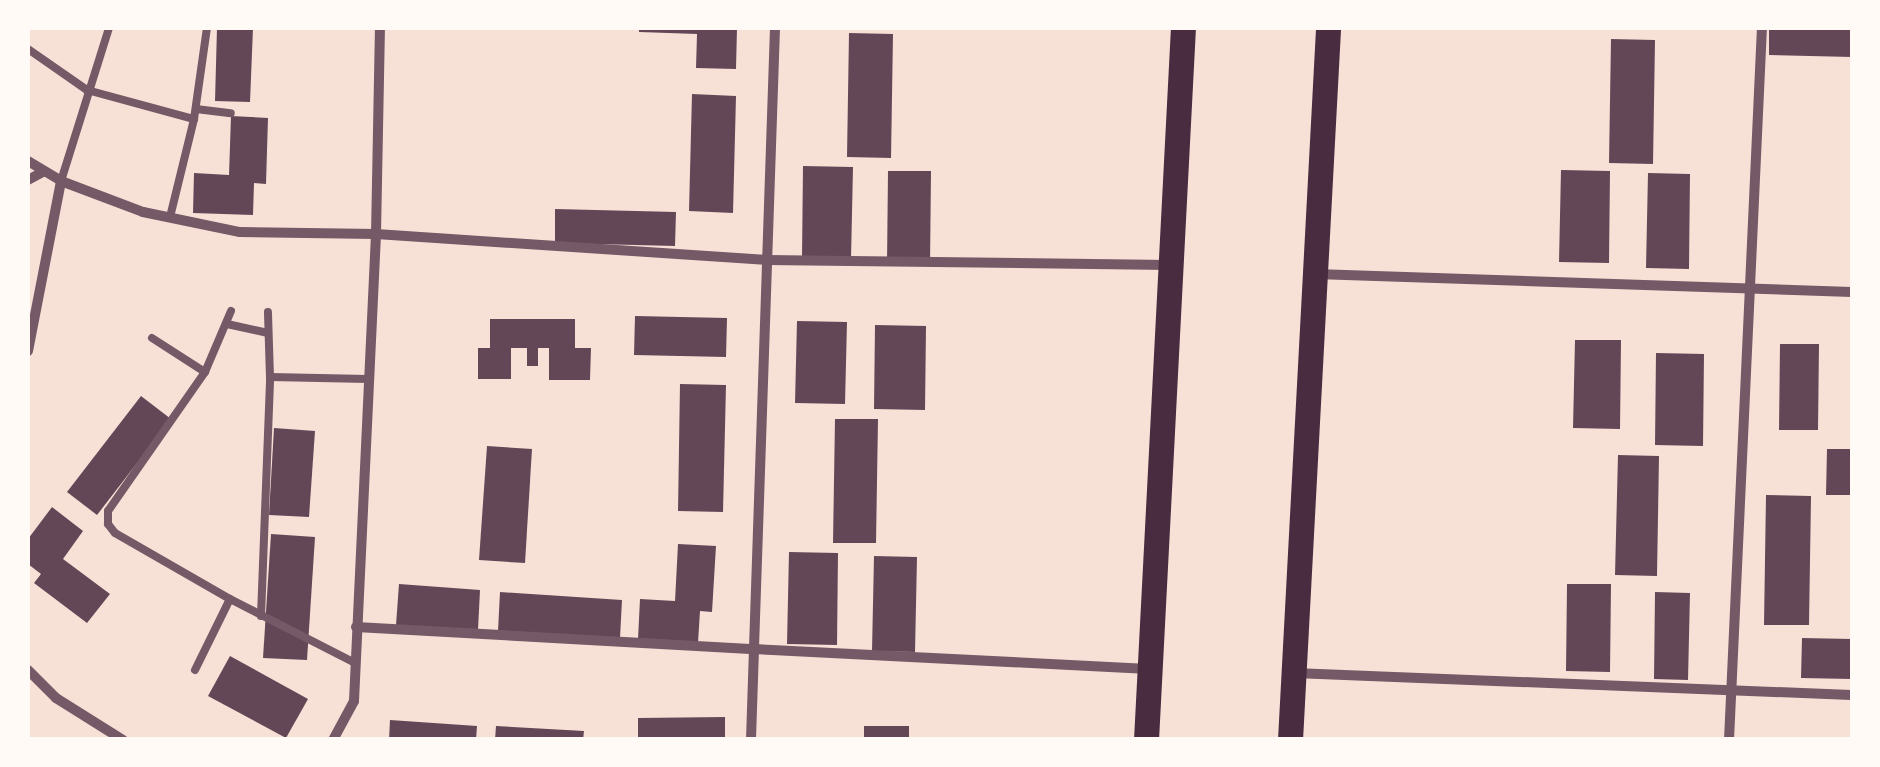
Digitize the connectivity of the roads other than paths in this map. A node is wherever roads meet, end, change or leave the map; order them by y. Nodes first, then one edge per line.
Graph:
1 (110, 28) edge
2 (207, 28) edge
3 (380, 28) edge
4 (776, 28) edge
5 (1183, 28) edge
6 (1328, 28) edge
7 (1762, 28) edge
8 (28, 48) edge
9 (87, 90) junction
10 (196, 109) junction
11 (231, 112) dead end
12 (194, 120) junction
13 (28, 161) edge
14 (44, 171) junction
15 (28, 180) edge
16 (61, 182) junction
17 (170, 218) junction
18 (376, 234) junction
19 (766, 260) junction
20 (1170, 264) junction
21 (1314, 274) junction
22 (1750, 290) junction
23 (1852, 292) edge
24 (231, 312) dead end
25 (268, 312) dead end
26 (227, 324) junction
27 (268, 333) junction
28 (152, 338) dead end
29 (28, 350) edge
30 (206, 372) junction
31 (270, 376) junction
32 (368, 379) junction
33 (230, 598) junction
34 (262, 616) junction
35 (356, 628) junction
36 (754, 649) junction
37 (355, 663) junction
38 (28, 670) edge
39 (195, 670) dead end
40 (1150, 670) junction
41 (1293, 673) junction
42 (1731, 691) junction
43 (1852, 696) edge
44 (123, 740) edge
45 (332, 740) edge
46 (751, 740) edge
47 (1146, 740) edge
48 (1290, 740) edge
49 (1729, 740) edge

1 - 9 lane
2 - 10 lane
3 - 18 street
4 - 19 street
5 - 20 highway
6 - 21 highway
7 - 22 street
8 - 9 lane
9 - 12 lane
9 - 16 lane
10 - 11 lane
10 - 12 lane
12 - 17 lane
13 - 14 street
14 - 15 street
14 - 16 street
16 - 17 street
16 - 29 street
17 - 18 street
18 - 19 street
18 - 32 street
19 - 20 street
19 - 36 street
20 - 40 highway
21 - 22 street
21 - 41 highway
22 - 23 street
22 - 42 street
24 - 26 lane
25 - 27 lane
26 - 27 lane
26 - 30 lane
27 - 31 lane
28 - 30 lane
30 - 33 lane
31 - 32 lane
31 - 34 lane
32 - 35 street
33 - 34 lane
33 - 39 lane
34 - 37 lane
35 - 36 street
35 - 37 street
36 - 40 street
36 - 46 street
37 - 45 street
38 - 44 street
40 - 47 highway
41 - 42 street
41 - 48 highway
42 - 43 street
42 - 49 street

